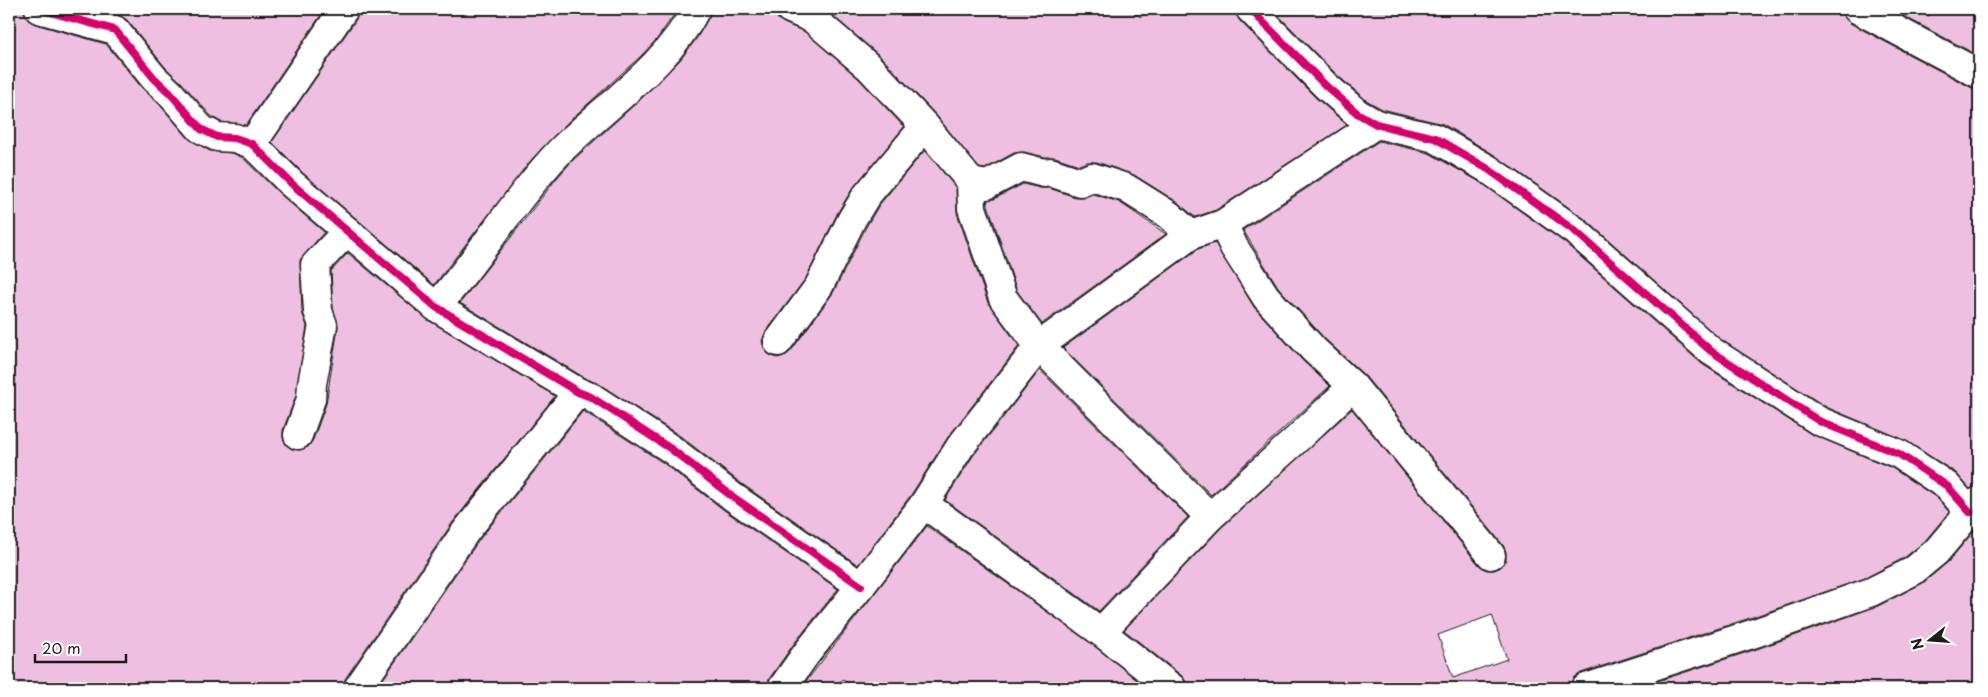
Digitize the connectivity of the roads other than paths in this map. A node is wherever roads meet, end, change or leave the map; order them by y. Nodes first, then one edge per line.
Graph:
1 (39, 9) edge
2 (344, 9) edge
3 (696, 9) edge
4 (790, 9) edge
5 (1250, 9) edge
6 (1857, 9) edge
7 (1979, 74) edge
8 (1376, 124) junction
9 (925, 126) junction
10 (252, 144) junction
11 (971, 182) junction
12 (1223, 224) junction
13 (347, 231) junction
14 (1191, 235) junction
15 (436, 307) junction
16 (778, 342) dead end
17 (1039, 346) junction
18 (1353, 386) junction
19 (578, 392) junction
20 (298, 435) dead end
21 (924, 504) junction
22 (1974, 507) edge
23 (1210, 517) junction
24 (1491, 555) dead end
25 (861, 586) junction
26 (1100, 632) junction
27 (358, 688) edge
28 (782, 688) edge
29 (1172, 688) edge
30 (1586, 688) edge

1 - 10 street
2 - 10 street
3 - 15 street
4 - 9 street
5 - 8 street
6 - 7 street
8 - 12 street
8 - 22 street
9 - 11 street
9 - 16 street
10 - 13 street
11 - 14 street
11 - 17 street
12 - 14 street
12 - 18 street
13 - 15 street
13 - 20 street
14 - 17 street
15 - 19 street
17 - 21 street
17 - 23 street
18 - 23 street
18 - 24 street
19 - 25 street
19 - 27 street
21 - 25 street
21 - 26 street
22 - 30 street
23 - 26 street
25 - 28 street
26 - 29 street

